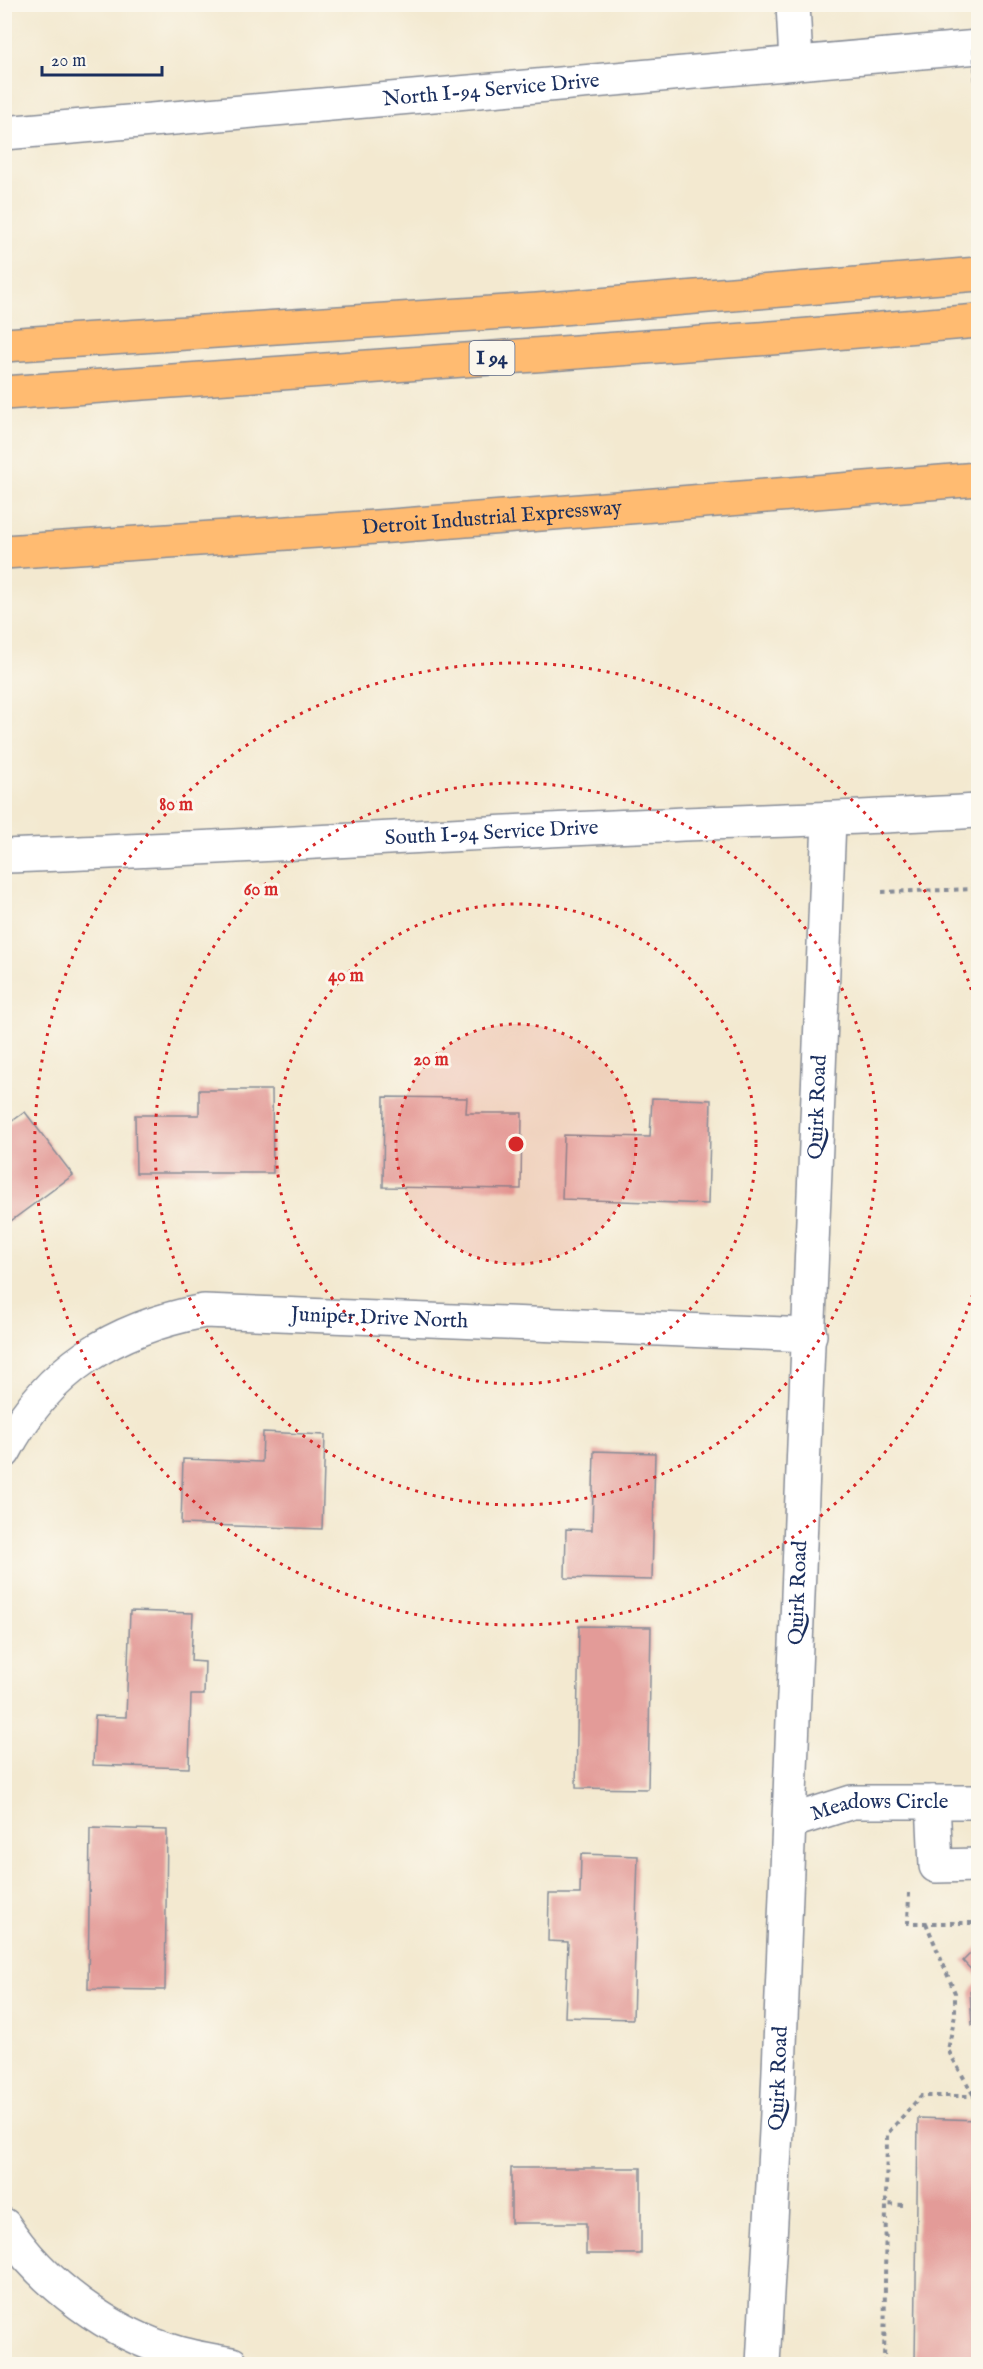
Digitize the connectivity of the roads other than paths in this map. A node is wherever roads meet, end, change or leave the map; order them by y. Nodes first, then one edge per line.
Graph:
1 (794, 4) edge
2 (978, 47) edge
3 (796, 63) junction
4 (4, 133) edge
5 (978, 274) edge
6 (978, 321) edge
7 (4, 345) edge
8 (4, 393) edge
9 (978, 479) edge
10 (789, 495) junction
11 (978, 499) edge
12 (4, 552) edge
13 (978, 811) edge
14 (830, 820) junction
15 (4, 856) edge
16 (810, 1335) junction
17 (4, 1452) edge
18 (933, 1802) junction
19 (976, 1802) edge
20 (789, 1822) junction
21 (978, 1865) edge
22 (4, 2225) edge
23 (232, 2364) edge
24 (763, 2364) edge

1 - 3 street
2 - 3 street, North I-94 Service Drive
3 - 4 street, North I-94 Service Drive
5 - 7 highway, I 94
6 - 8 highway, I 94
9 - 10 highway, Detroit Industrial Expressway
10 - 11 highway
10 - 12 highway, Detroit Industrial Expressway
13 - 14 street, South I-94 Service Drive
14 - 15 street, South I-94 Service Drive
14 - 16 street, Quirk Road
16 - 17 street, Juniper Drive North
16 - 20 street, Quirk Road
18 - 19 street, Meadows Circle
18 - 20 street, Meadows Circle
18 - 21 street
20 - 24 street, Quirk Road
22 - 23 street

